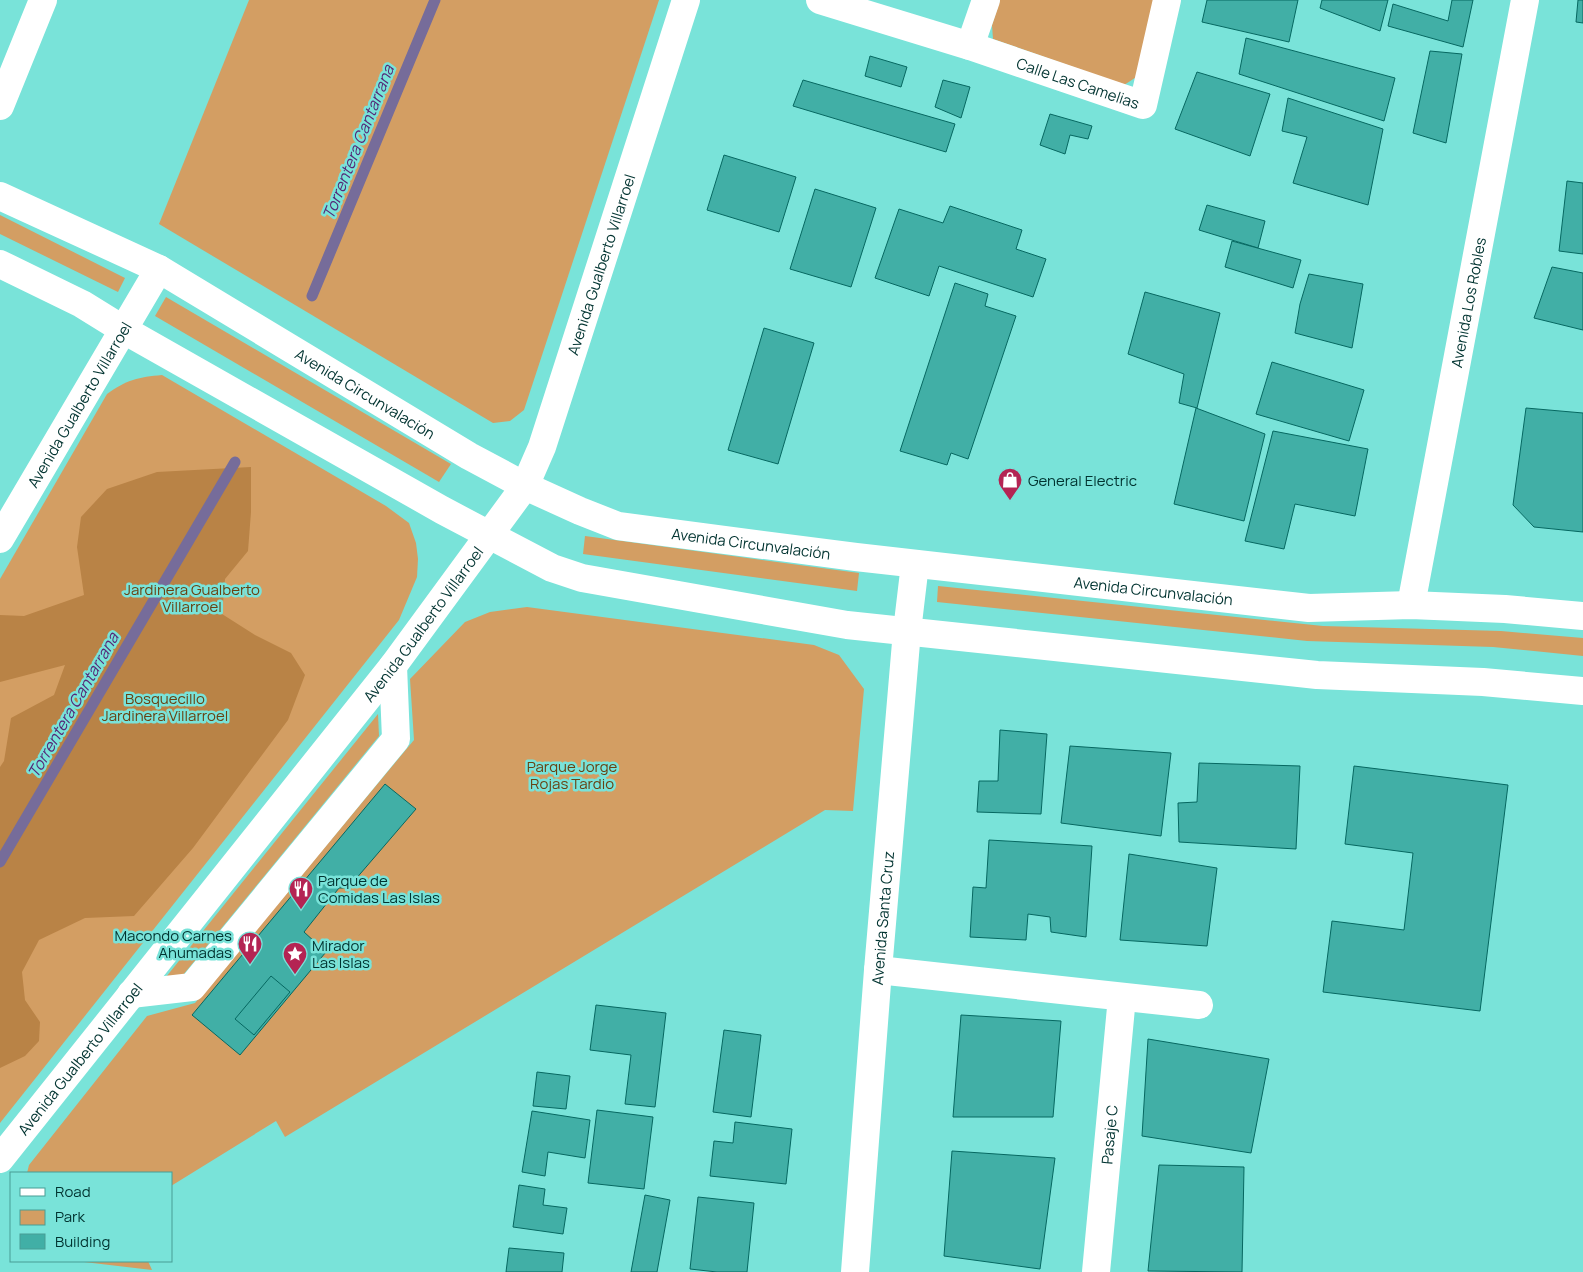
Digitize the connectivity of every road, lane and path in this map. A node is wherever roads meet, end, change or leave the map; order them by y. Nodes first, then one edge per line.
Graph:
1 (43, 0) edge
2 (686, 0) edge
3 (820, 0) edge
4 (986, 0) edge
5 (1167, 0) edge
6 (1525, 0) edge
7 (970, 46) junction
8 (0, 106) edge
9 (0, 196) edge
10 (0, 264) edge
11 (158, 269) junction
12 (124, 330) junction
13 (525, 486) junction
14 (489, 535) junction
15 (0, 539) edge
16 (915, 564) junction
17 (1412, 605) junction
18 (1583, 616) edge
19 (907, 631) junction
20 (392, 666) junction
21 (1583, 691) edge
22 (878, 970) junction
23 (131, 994) junction
24 (1122, 997) junction
25 (1199, 1006) dead end
26 (0, 1159) edge
27 (855, 1272) edge
28 (1096, 1272) edge

1 - 8 main road
2 - 13 main road, Avenida Gualberto Villarroel
3 - 7 main road, Calle Las Camelias
4 - 7 main road
5 - 7 main road, Calle Las Camelias
6 - 17 main road, Avenida Los Robles
9 - 11 main road, Avenida Circunvalación
10 - 12 main road
11 - 12 main road, Avenida Gualberto Villarroel
11 - 13 main road, Avenida Circunvalación
12 - 14 main road
12 - 15 main road, Avenida Gualberto Villarroel
13 - 14 main road, Avenida Gualberto Villarroel
13 - 16 main road, Avenida Circunvalación
14 - 19 main road
14 - 20 main road, Avenida Gualberto Villarroel
16 - 17 main road, Avenida Circunvalación
16 - 19 main road, Avenida Santa Cruz
17 - 18 main road, Avenida Circunvalación
19 - 21 main road
19 - 22 main road, Avenida Santa Cruz
20 - 23 main road, Avenida Gualberto Villarroel
20 - 23 main road
22 - 24 main road
22 - 27 main road, Avenida Santa Cruz
23 - 26 main road, Avenida Gualberto Villarroel
24 - 25 main road
24 - 28 main road, Pasaje C

